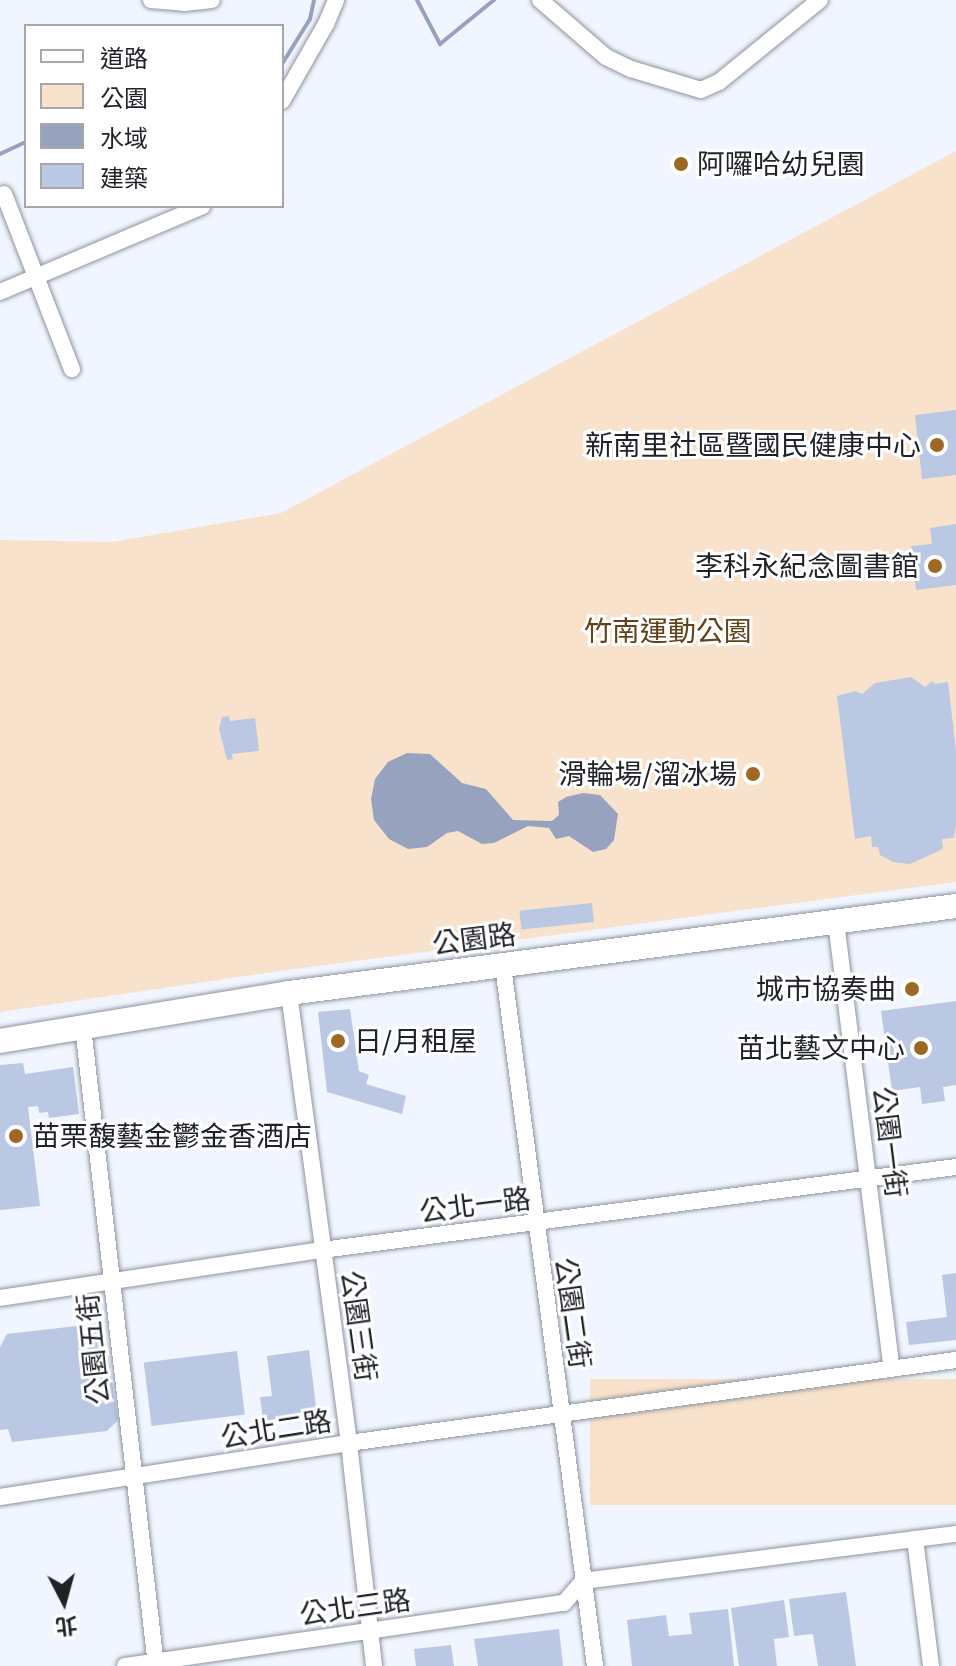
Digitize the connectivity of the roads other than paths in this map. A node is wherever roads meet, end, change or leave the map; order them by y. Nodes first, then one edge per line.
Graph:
1 (151, 0) edge
2 (212, 0) edge
3 (336, 0) edge
4 (540, 0) edge
5 (820, 0) edge
6 (284, 98) edge
7 (4, 194) dead end
8 (198, 208) edge
9 (39, 278) junction
10 (0, 292) edge
11 (72, 369) dead end
12 (956, 906) edge
13 (836, 922) junction
14 (503, 966) junction
15 (289, 993) junction
16 (83, 1027) junction
17 (0, 1041) edge
18 (956, 1167) edge
19 (868, 1179) junction
20 (536, 1224) junction
21 (322, 1250) junction
22 (112, 1282) junction
23 (0, 1298) edge
24 (956, 1360) edge
25 (892, 1369) junction
26 (561, 1414) junction
27 (349, 1443) junction
28 (133, 1479) junction
29 (0, 1497) edge
30 (956, 1534) edge
31 (915, 1539) junction
32 (583, 1581) junction
33 (370, 1630) junction
34 (155, 1664) edge
35 (125, 1666) edge
36 (374, 1666) edge
37 (595, 1666) edge
38 (931, 1666) edge

1 - 2 street
3 - 6 street
4 - 5 street
7 - 9 street
8 - 9 street
9 - 10 street
9 - 11 street
12 - 13 street, 公園路
13 - 14 street, 公園路
13 - 19 street, 公園一街
14 - 15 street, 公園路
14 - 20 street, 公園二街
15 - 16 street, 公園路
15 - 21 street, 公園三街
16 - 17 street, 公園路
16 - 22 street, 公園五街
18 - 19 street, 公北一路
19 - 20 street, 公北一路
19 - 25 street, 公園一街
20 - 21 street, 公北一路
20 - 26 street, 公園二街
21 - 22 street, 公北一路
21 - 27 street, 公園三街
22 - 23 street, 公北一路
22 - 28 street, 公園五街
24 - 25 street, 公北二路
25 - 26 street, 公北二路
26 - 27 street, 公北二路
26 - 32 street, 公園二街
27 - 28 street, 公北二路
27 - 33 street, 公園三街
28 - 29 street, 公北二路
28 - 34 street, 公園五街
30 - 31 street
31 - 32 street
31 - 38 street
32 - 33 street, 公北三路
32 - 37 street, 公園二街
33 - 34 street, 公北三路
33 - 36 street, 公園三街
34 - 35 street, 公北三路

